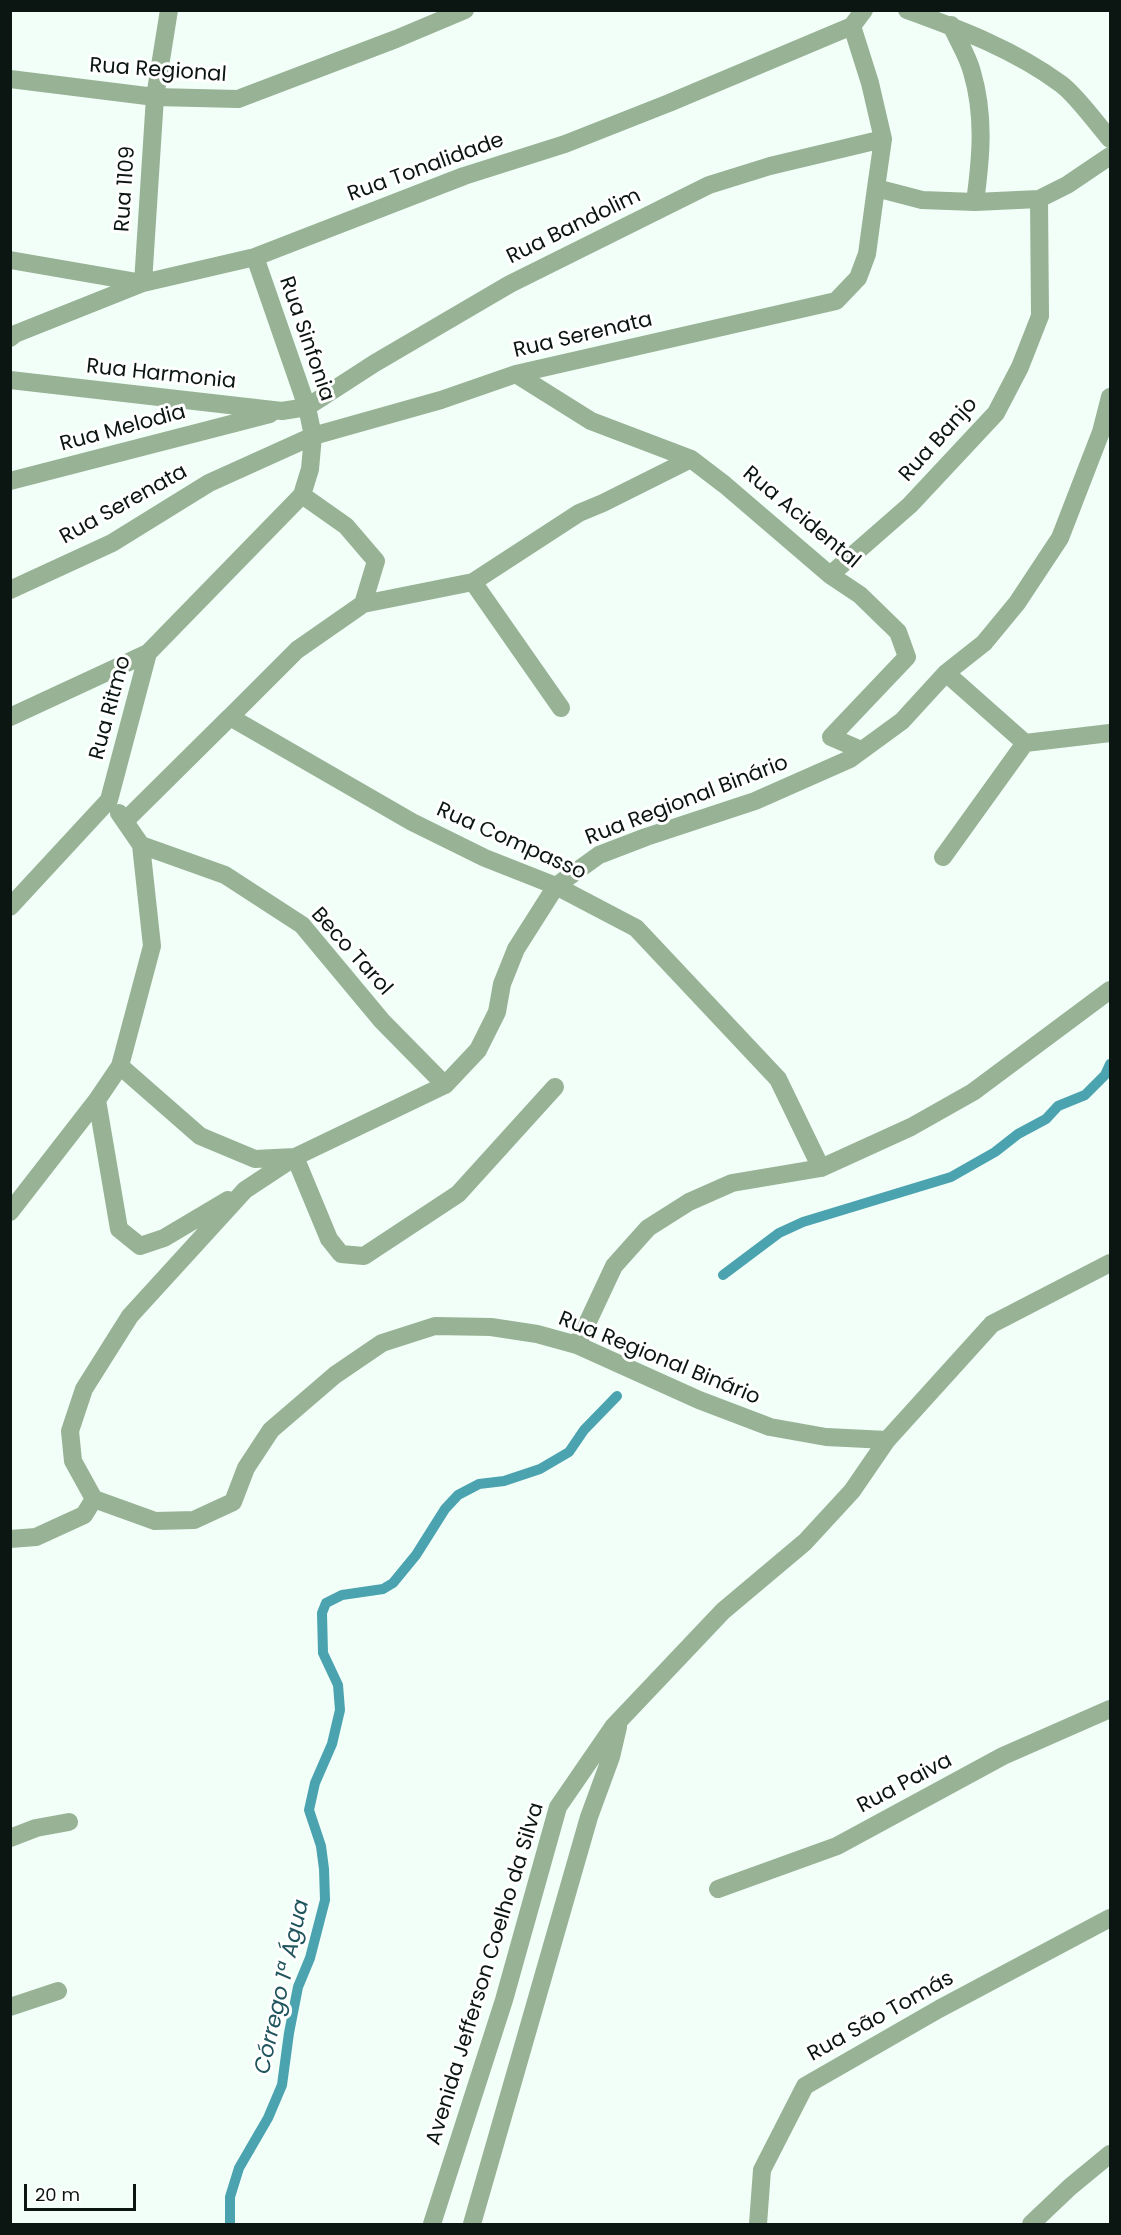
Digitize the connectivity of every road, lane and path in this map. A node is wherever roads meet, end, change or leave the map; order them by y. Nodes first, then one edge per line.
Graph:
1 (169, 10) edge
2 (465, 10) edge
3 (864, 10) edge
4 (907, 10) edge
5 (852, 26) junction
6 (951, 26) junction
7 (10, 79) edge
8 (155, 97) junction
9 (1110, 139) edge
10 (883, 140) junction
11 (1110, 156) edge
12 (876, 188) junction
13 (1039, 199) junction
14 (975, 202) junction
15 (255, 257) junction
16 (10, 260) edge
17 (142, 283) junction
18 (10, 338) edge
19 (516, 374) junction
20 (10, 380) edge
21 (1110, 397) edge
22 (307, 407) junction
23 (282, 411) junction
24 (313, 436) junction
25 (691, 459) junction
26 (10, 481) edge
27 (302, 495) junction
28 (830, 575) junction
29 (473, 582) junction
30 (10, 590) edge
31 (363, 604) junction
32 (148, 653) junction
33 (946, 673) junction
34 (561, 708) dead end
35 (10, 717) edge
36 (230, 717) junction
37 (1110, 733) edge
38 (1025, 743) junction
39 (861, 750) junction
40 (109, 800) junction
41 (125, 821) junction
42 (141, 845) junction
43 (943, 857) dead end
44 (556, 886) junction
45 (10, 907) edge
46 (1110, 990) edge
47 (120, 1066) junction
48 (445, 1085) junction
49 (555, 1088) dead end
50 (97, 1100) junction
51 (295, 1157) junction
52 (821, 1168) junction
53 (244, 1190) junction
54 (10, 1212) edge
55 (1110, 1263) edge
56 (577, 1345) junction
57 (887, 1440) junction
58 (94, 1499) junction
59 (10, 1539) edge
60 (1110, 1709) edge
61 (621, 1716) junction
62 (69, 1822) dead end
63 (10, 1838) edge
64 (718, 1889) dead end
65 (1110, 1918) edge
66 (58, 1991) dead end
67 (10, 2007) edge
68 (1110, 2154) edge
69 (432, 2224) edge
70 (472, 2224) edge
71 (758, 2224) edge
72 (1031, 2224) edge

1 - 8 street, Rua 1109
2 - 8 street, Rua Regional
3 - 5 street
4 - 6 street
5 - 10 street
5 - 15 street, Rua Tonalidade
6 - 9 street
6 - 14 street
7 - 8 street, Rua Regional
8 - 17 street, Rua 1109
10 - 12 street, Rua Serenata
10 - 22 street, Rua Bandolim
11 - 13 street
12 - 14 street
12 - 19 street, Rua Serenata
13 - 14 street
13 - 28 street, Rua Banjo
15 - 17 street, Rua Tonalidade
15 - 22 street, Rua Sinfonia
16 - 17 street
17 - 18 street, Rua Tonalidade
19 - 24 street, Rua Serenata
19 - 25 street, Rua Acidental
20 - 23 street, Rua Harmonia
21 - 33 street, Rua Regional Binário
22 - 23 street, Rua Harmonia
22 - 24 street, Rua Sinfonia
23 - 26 street, Rua Melodia
24 - 27 street, Rua Ritmo
24 - 30 street, Rua Serenata
25 - 28 street, Rua Acidental
25 - 29 street
27 - 31 street
27 - 32 street, Rua Ritmo
28 - 39 street, Rua Acidental
29 - 31 street
29 - 34 street
31 - 36 street
32 - 35 street
32 - 40 street, Rua Ritmo
33 - 38 street
33 - 39 street, Rua Regional Binário
36 - 41 street
36 - 44 street, Rua Compasso
37 - 38 street
38 - 43 street
39 - 44 street, Rua Regional Binário
40 - 41 street
40 - 45 street, Rua Ritmo
41 - 42 street
42 - 47 street
42 - 48 street, Beco Tarol
44 - 48 street, Rua Regional Binário
44 - 52 street, Rua Compasso
46 - 52 street
47 - 50 street
47 - 51 street
48 - 51 street, Rua Regional Binário
49 - 51 street
50 - 53 street
50 - 54 street
51 - 53 street, Rua Regional Binário
52 - 56 street
53 - 58 street, Rua Regional Binário
55 - 57 street, Avenida Jefferson Coelho da Silva
56 - 57 street, Rua Regional Binário
56 - 58 street, Rua Regional Binário
57 - 61 street, Avenida Jefferson Coelho da Silva
58 - 59 street
60 - 64 street, Rua Paiva
61 - 69 street, Avenida Jefferson Coelho da Silva
61 - 70 street
62 - 63 street
65 - 71 street, Rua São Tomás
66 - 67 street
68 - 72 street

